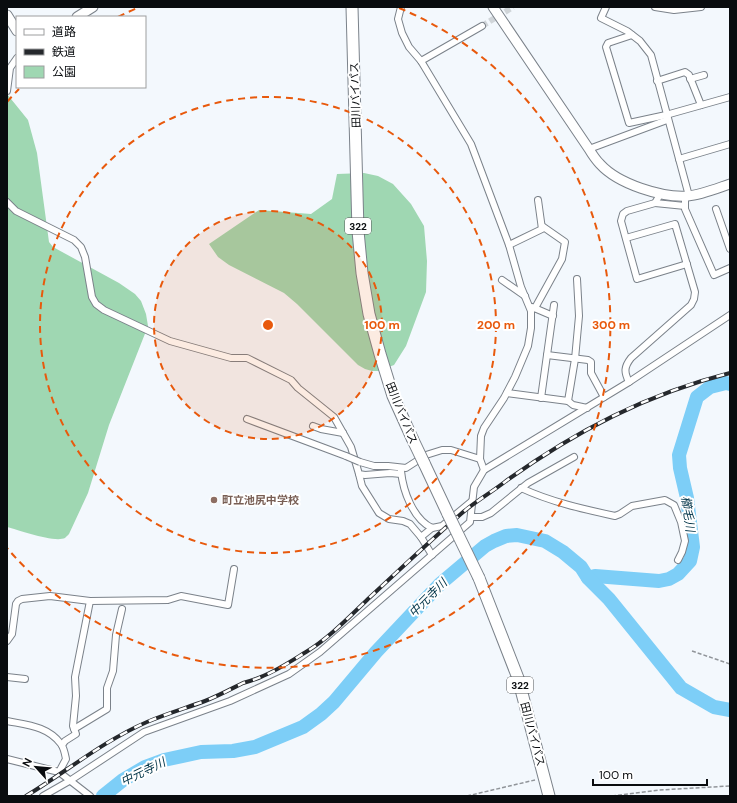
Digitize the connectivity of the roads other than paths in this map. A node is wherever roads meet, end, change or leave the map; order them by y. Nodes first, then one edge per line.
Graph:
1 (93, 7) edge
2 (352, 7) edge
3 (401, 7) edge
4 (493, 7) edge
5 (606, 7) edge
6 (655, 7) edge
7 (701, 7) edge
8 (7, 15) edge
9 (79, 16) edge
10 (482, 26) tunnel mouth
11 (16, 29) edge
12 (632, 35) junction
13 (16, 59) edge
14 (421, 61) junction
15 (704, 75) dead end
16 (690, 79) junction
17 (657, 81) junction
18 (7, 91) edge
19 (730, 98) edge
20 (701, 105) junction
21 (667, 118) junction
22 (730, 144) edge
23 (589, 149) junction
24 (679, 159) junction
25 (730, 184) edge
26 (661, 193) junction
27 (687, 196) junction
28 (538, 200) dead end
29 (7, 202) edge
30 (655, 203) junction
31 (685, 206) junction
32 (716, 209) dead end
33 (542, 226) junction
34 (626, 238) junction
35 (509, 245) junction
36 (730, 249) edge
37 (687, 264) junction
38 (730, 268) edge
39 (577, 279) dead end
40 (502, 280) dead end
41 (525, 296) junction
42 (554, 305) dead end
43 (532, 307) junction
44 (730, 315) edge
45 (553, 316) junction
46 (547, 356) junction
47 (575, 359) junction
48 (629, 382) junction
49 (506, 393) junction
50 (604, 397) junction
51 (541, 398) junction
52 (568, 401) junction
53 (587, 408) junction
54 (247, 419) dead end
55 (314, 426) dead end
56 (343, 433) junction
57 (574, 457) dead end
58 (480, 459) junction
59 (401, 467) junction
60 (484, 470) junction
61 (360, 474) junction
62 (401, 474) junction
63 (521, 488) junction
64 (472, 501) junction
65 (472, 517) junction
66 (432, 528) junction
67 (421, 536) junction
68 (432, 555) junction
69 (678, 560) dead end
70 (234, 569) dead end
71 (90, 601) junction
72 (122, 609) dead end
73 (7, 641) edge
74 (7, 677) edge
75 (24, 679) dead end
76 (7, 721) edge
77 (74, 729) junction
78 (62, 745) junction
79 (7, 759) edge
80 (59, 772) junction
81 (71, 780) junction
82 (88, 794) edge
83 (43, 796) edge
84 (549, 796) edge

1 - 9 street
2 - 84 highway, 田川バイパス / 322, bridge
3 - 14 street
4 - 23 street
5 - 12 street
6 - 7 street
8 - 11 street
10 - 14 street
12 - 17 street
12 - 21 street
13 - 18 street
14 - 35 street
15 - 16 street
16 - 17 street
16 - 20 street
17 - 21 street
19 - 20 street
20 - 21 street
21 - 23 street
21 - 24 street
22 - 24 street
23 - 26 street
24 - 27 street
25 - 27 street
26 - 27 street
26 - 30 street
27 - 31 street
28 - 33 street
29 - 56 street
30 - 31 street
30 - 34 street
31 - 38 street
32 - 36 street
33 - 35 street
33 - 43 street
34 - 37 street
34 - 37 street
35 - 41 street
37 - 48 street
39 - 47 street
40 - 41 street
41 - 43 street
42 - 45 street
43 - 45 street
43 - 49 street
44 - 48 street
45 - 46 street
46 - 47 street
46 - 51 street
47 - 50 street
47 - 52 street
48 - 50 street
49 - 51 street
49 - 58 street
50 - 53 street
51 - 52 street
52 - 53 street
53 - 60 street
54 - 59 street, bridge
55 - 56 street
56 - 61 street
57 - 63 street
58 - 59 street
58 - 60 street
59 - 62 street
60 - 64 street
61 - 62 street
61 - 67 street
62 - 66 street
63 - 65 street
63 - 69 street
64 - 65 street
64 - 66 street
65 - 68 street
66 - 67 street
67 - 68 street
68 - 81 street
70 - 71 street
71 - 73 street
71 - 77 street
72 - 77 street
74 - 75 street
76 - 78 street
77 - 78 street
78 - 80 street
79 - 80 street
80 - 81 street
81 - 82 street
81 - 83 street

